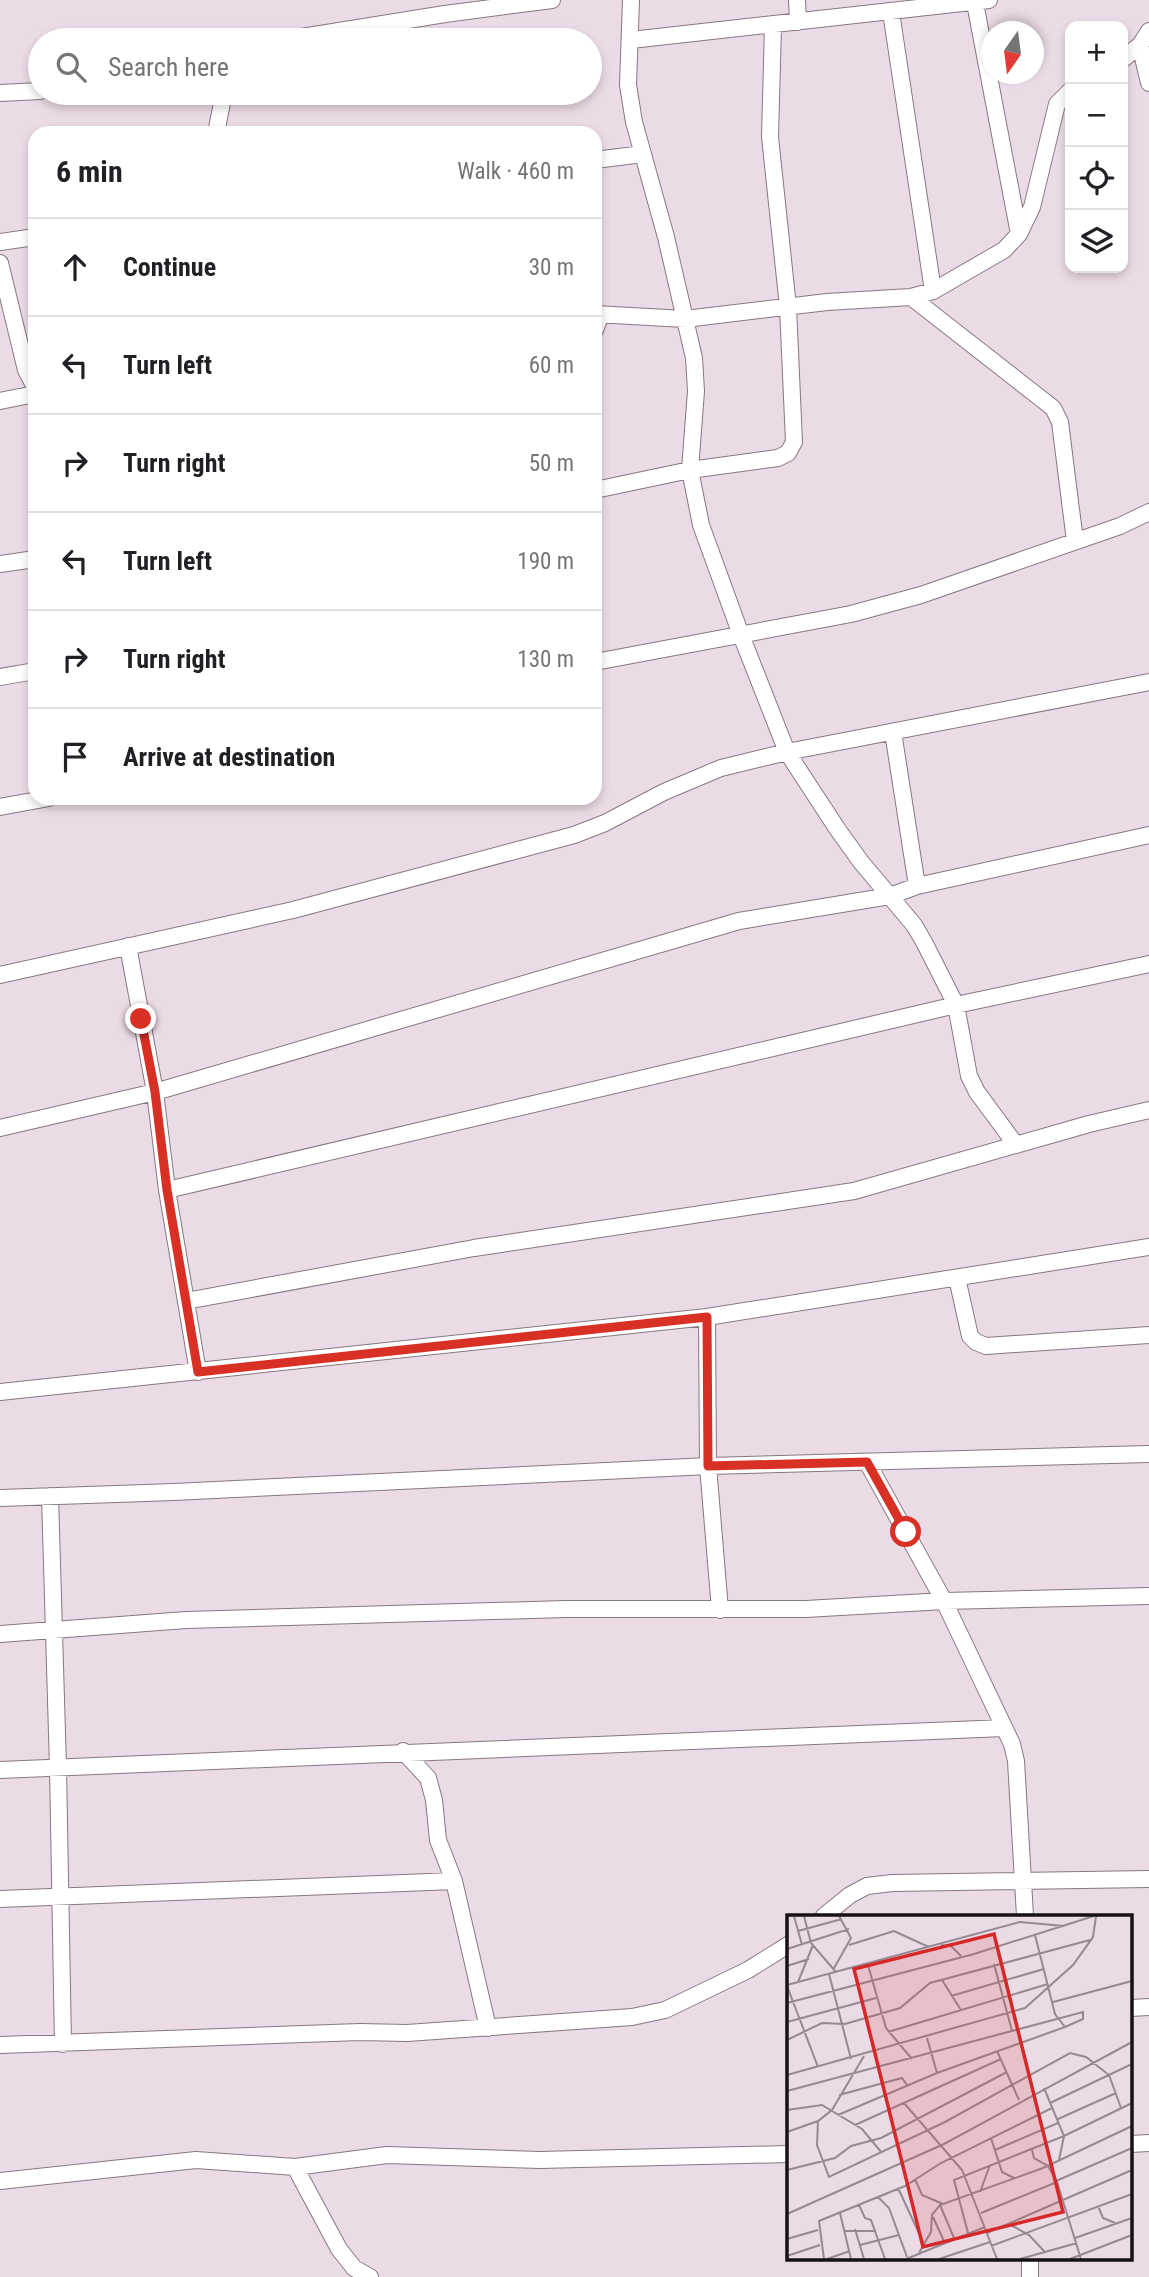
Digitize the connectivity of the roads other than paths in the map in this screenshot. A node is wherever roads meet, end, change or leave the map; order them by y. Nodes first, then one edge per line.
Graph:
1 (430, 0) edge
2 (552, 0) edge
3 (631, 0) edge
4 (797, 0) edge
5 (982, 1) edge
6 (891, 12) junction
7 (445, 14) junction
8 (798, 22) junction
9 (773, 25) junction
10 (358, 28) edge
11 (1145, 38) edge
12 (631, 40) junction
13 (1128, 54) edge
14 (1149, 83) edge
15 (28, 92) edge
16 (0, 93) edge
17 (1065, 96) edge
18 (222, 105) edge
19 (217, 126) edge
20 (643, 154) junction
21 (602, 159) edge
22 (1019, 234) junction
23 (28, 238) edge
24 (0, 242) edge
25 (0, 263) edge
26 (933, 291) junction
27 (911, 298) junction
28 (788, 307) junction
29 (602, 314) edge
30 (685, 319) junction
31 (28, 374) edge
32 (28, 395) edge
33 (0, 401) edge
34 (690, 470) junction
35 (602, 489) edge
36 (1149, 512) edge
37 (1075, 541) junction
38 (28, 560) edge
39 (0, 564) edge
40 (741, 635) junction
41 (602, 661) edge
42 (28, 672) edge
43 (0, 677) edge
44 (1149, 682) edge
45 (893, 732) junction
46 (788, 752) junction
47 (28, 802) edge
48 (0, 807) edge
49 (1149, 835) edge
50 (917, 886) junction
51 (890, 896) junction
52 (128, 947) junction
53 (1149, 964) edge
54 (0, 975) edge
55 (956, 1005) junction
56 (155, 1092) junction
57 (1149, 1110) edge
58 (0, 1128) edge
59 (1016, 1145) junction
60 (167, 1190) junction
61 (1149, 1247) edge
62 (957, 1278) junction
63 (186, 1301) junction
64 (707, 1317) junction
65 (1149, 1335) edge
66 (198, 1372) junction
67 (0, 1392) edge
68 (1149, 1454) edge
69 (867, 1462) junction
70 (708, 1466) junction
71 (50, 1496) junction
72 (0, 1498) edge
73 (1149, 1596) edge
74 (944, 1601) junction
75 (720, 1610) junction
76 (53, 1630) junction
77 (0, 1634) edge
78 (1003, 1728) junction
79 (403, 1751) junction
80 (58, 1767) junction
81 (0, 1770) edge
82 (1149, 1878) edge
83 (454, 1881) junction
84 (1024, 1882) junction
85 (60, 1896) junction
86 (0, 1899) edge
87 (825, 1915) edge
88 (1025, 1915) edge
89 (787, 1946) edge
90 (488, 2028) junction
91 (63, 2043) junction
92 (0, 2045) edge
93 (787, 2154) edge
94 (295, 2167) junction
95 (0, 2181) edge
96 (370, 2277) edge

1 - 7 street
2 - 7 street
3 - 12 street
4 - 8 street
5 - 6 street
5 - 22 street
6 - 8 street
6 - 26 street
7 - 10 street
8 - 9 street
9 - 12 street
9 - 28 street
11 - 13 street
11 - 14 street
12 - 20 street
15 - 16 street
17 - 22 street
18 - 19 street
20 - 21 street
20 - 30 street
22 - 26 street
23 - 24 street
25 - 31 street
26 - 27 street
27 - 28 street
27 - 37 street
28 - 30 street
28 - 34 street
29 - 30 street
30 - 34 street
32 - 33 street
34 - 35 street
34 - 40 street
36 - 37 street
37 - 40 street
38 - 39 street
40 - 41 street
40 - 46 street
42 - 43 street
44 - 45 street
45 - 46 street
45 - 50 street
46 - 51 street
46 - 52 street
47 - 48 street
49 - 50 street
50 - 51 street
51 - 55 street
51 - 56 street
52 - 54 street
52 - 56 street
53 - 55 street
55 - 59 street
55 - 60 street
56 - 58 street
56 - 60 street
57 - 59 street
59 - 63 street
60 - 63 street
61 - 62 street
62 - 64 street
62 - 65 street
63 - 66 street
64 - 66 street
64 - 70 street
66 - 67 street
68 - 69 street
69 - 70 street
69 - 74 street
70 - 71 street
70 - 75 street
71 - 72 street
71 - 76 street
73 - 74 street
74 - 75 street
74 - 78 street
75 - 76 street
76 - 77 street
76 - 80 street
78 - 79 street
78 - 84 street
79 - 80 street
79 - 83 street
80 - 81 street
80 - 85 street
82 - 84 street
83 - 85 street
83 - 90 street
84 - 87 street
84 - 88 street
85 - 86 street
85 - 91 street
89 - 90 street
90 - 91 street
91 - 92 street
93 - 94 street
94 - 95 street
94 - 96 street

